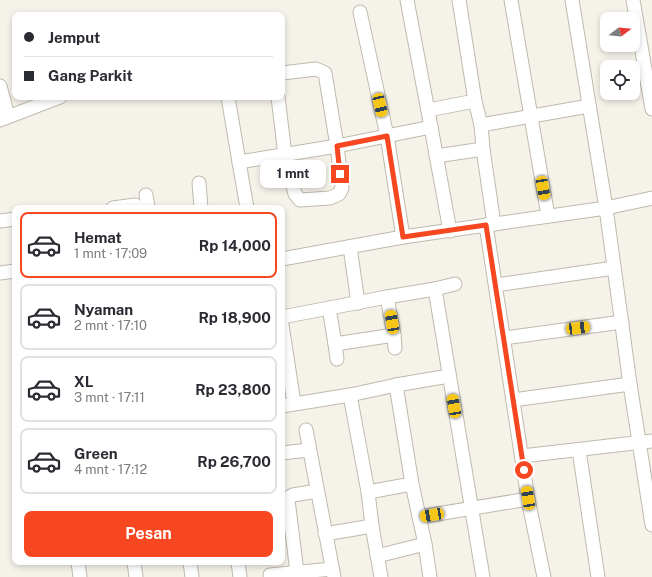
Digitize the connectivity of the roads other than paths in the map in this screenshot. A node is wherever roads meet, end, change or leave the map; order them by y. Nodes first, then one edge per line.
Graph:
1 (407, 0) edge
2 (459, 0) edge
3 (511, 0) edge
4 (572, 0) edge
5 (633, 0) edge
6 (360, 12) dead end
7 (285, 73) edge
8 (0, 86) edge
9 (52, 100) edge
10 (229, 100) edge
11 (278, 100) edge
12 (475, 101) junction
13 (590, 106) junction
14 (652, 109) edge
15 (428, 110) junction
16 (531, 116) junction
17 (4, 118) edge
18 (481, 125) junction
19 (431, 127) junction
20 (387, 136) junction
21 (337, 146) junction
22 (483, 149) junction
23 (285, 155) junction
24 (436, 156) junction
25 (239, 162) junction
26 (199, 183) dead end
27 (652, 198) edge
28 (201, 205) edge
29 (246, 205) edge
30 (606, 208) junction
31 (548, 216) junction
32 (12, 219) edge
33 (0, 221) edge
34 (490, 225) junction
35 (450, 231) junction
36 (403, 237) junction
37 (350, 247) junction
38 (285, 258) edge
39 (614, 268) junction
40 (12, 271) edge
41 (0, 273) edge
42 (455, 284) dead end
43 (496, 285) junction
44 (435, 289) junction
45 (387, 297) junction
46 (358, 303) junction
47 (329, 308) junction
48 (285, 316) edge
49 (622, 322) junction
50 (504, 338) junction
51 (335, 344) junction
52 (337, 359) dead end
53 (285, 366) edge
54 (449, 376) junction
55 (630, 384) junction
56 (396, 385) junction
57 (350, 395) junction
58 (513, 400) junction
59 (288, 405) edge
60 (306, 430) dead end
61 (646, 441) edge
62 (309, 450) junction
63 (579, 450) junction
64 (285, 454) edge
65 (522, 456) junction
66 (412, 484) junction
67 (317, 491) junction
68 (368, 492) junction
69 (528, 498) junction
70 (472, 508) junction
71 (419, 517) junction
72 (652, 525) edge
73 (372, 526) junction
74 (325, 534) junction
75 (425, 544) junction
76 (377, 556) junction
77 (78, 565) edge
78 (134, 565) edge
79 (190, 565) edge
80 (238, 565) edge
81 (297, 572) junction
82 (333, 573) edge
83 (270, 575) dead end
84 (80, 577) edge
85 (136, 577) edge
86 (192, 577) edge
87 (240, 577) edge
88 (381, 577) edge
89 (430, 577) edge
90 (482, 577) edge
91 (544, 577) edge
92 (598, 577) edge

1 - 15 street
2 - 12 street
3 - 16 street
4 - 13 street
5 - 14 street
6 - 20 street
7 - 21 street
8 - 17 street
9 - 17 street
10 - 25 street
11 - 23 street
12 - 15 street
12 - 18 street
13 - 16 street
13 - 30 street
15 - 19 street
16 - 18 street
16 - 31 street
18 - 22 street
19 - 20 street
19 - 24 street
20 - 21 street
20 - 36 street
21 - 23 street
21 - 23 street
22 - 24 street
22 - 34 street
23 - 25 street
24 - 35 street
25 - 29 street
26 - 28 street
27 - 30 street
30 - 31 street
30 - 39 street
31 - 34 street
32 - 33 street
34 - 35 street
34 - 43 street
35 - 36 street
36 - 37 street
37 - 38 street
37 - 46 street
39 - 43 street
39 - 49 street
40 - 41 street
42 - 44 street
43 - 50 street
44 - 45 street
44 - 54 street
45 - 46 street
45 - 51 street
46 - 47 street
47 - 48 street
47 - 51 street
49 - 50 street
49 - 55 street
50 - 58 street
51 - 52 street
53 - 59 street
54 - 56 street
54 - 70 street
55 - 58 street
55 - 61 street
56 - 57 street
56 - 66 street
57 - 59 street
57 - 68 street
58 - 65 street
60 - 62 street
61 - 63 street
61 - 72 street
62 - 64 street
62 - 67 street
63 - 65 street
63 - 92 street
65 - 69 street
66 - 68 street
66 - 71 street
67 - 74 street
67 - 81 street
68 - 73 street
69 - 70 street
69 - 91 street
70 - 71 street
70 - 90 street
71 - 75 street
73 - 74 street
73 - 76 street
74 - 82 street
75 - 76 street
75 - 89 street
76 - 88 street
77 - 84 street
78 - 85 street
79 - 86 street
80 - 87 street
81 - 82 street
81 - 83 street

